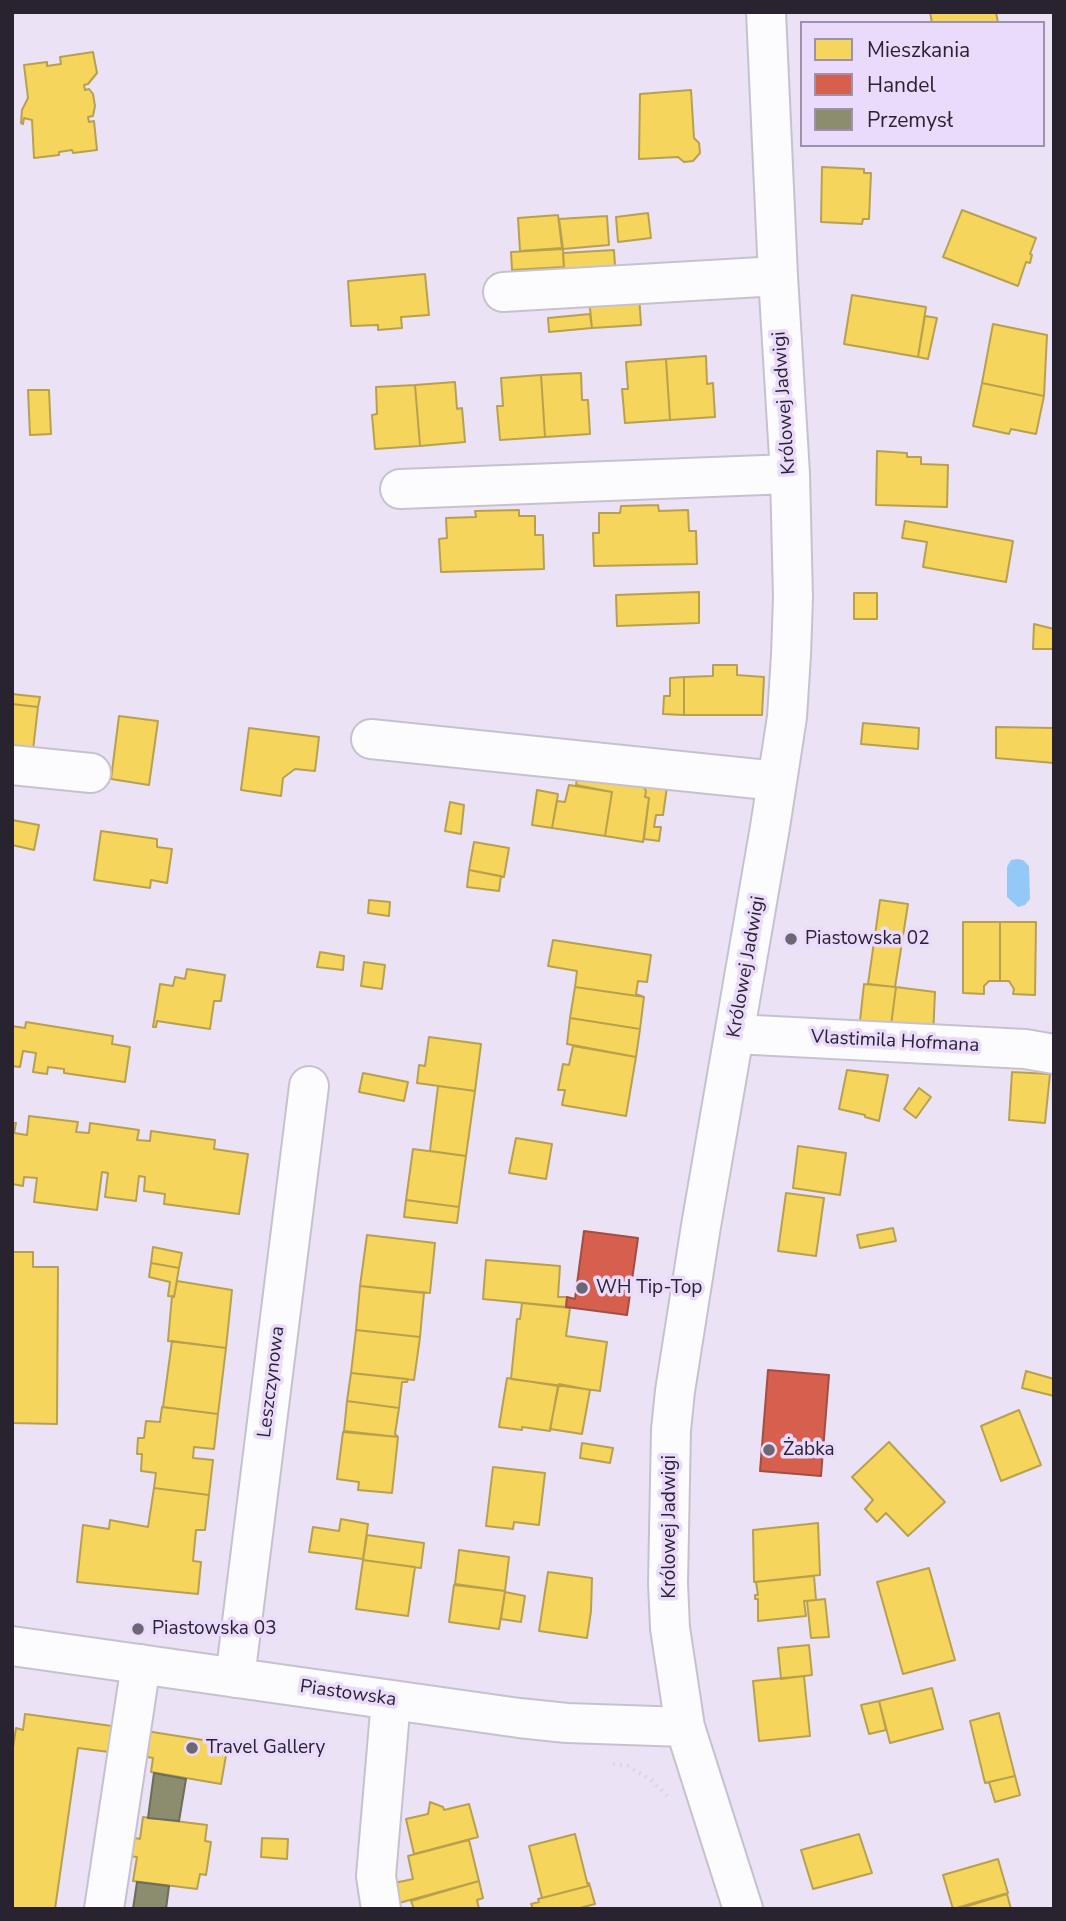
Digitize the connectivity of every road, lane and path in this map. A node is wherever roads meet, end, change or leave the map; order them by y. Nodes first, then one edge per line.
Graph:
1 (766, 12) edge
2 (778, 276) junction
3 (503, 292) dead end
4 (790, 474) junction
5 (400, 489) dead end
6 (371, 739) dead end
7 (12, 765) edge
8 (91, 773) dead end
9 (777, 781) junction
10 (735, 1034) junction
11 (1054, 1054) edge
12 (309, 1086) dead end
13 (12, 1646) edge
14 (141, 1664) junction
15 (235, 1678) junction
16 (391, 1700) junction
17 (685, 1727) junction
18 (104, 1909) edge
19 (381, 1909) edge
20 (743, 1909) edge

1 - 2 street, Królowej Jadwigi
2 - 3 street
2 - 4 street, Królowej Jadwigi
4 - 5 street
4 - 9 street, Królowej Jadwigi
6 - 9 street
7 - 8 street
9 - 10 street, Królowej Jadwigi
10 - 11 street, Vlastimila Hofmana
10 - 17 street, Królowej Jadwigi
12 - 15 street, Leszczynowa
13 - 14 street, Piastowska
14 - 15 street, Piastowska
14 - 18 street
15 - 16 street, Piastowska
16 - 17 street, Piastowska
16 - 19 street
17 - 20 street, Królowej Jadwigi

